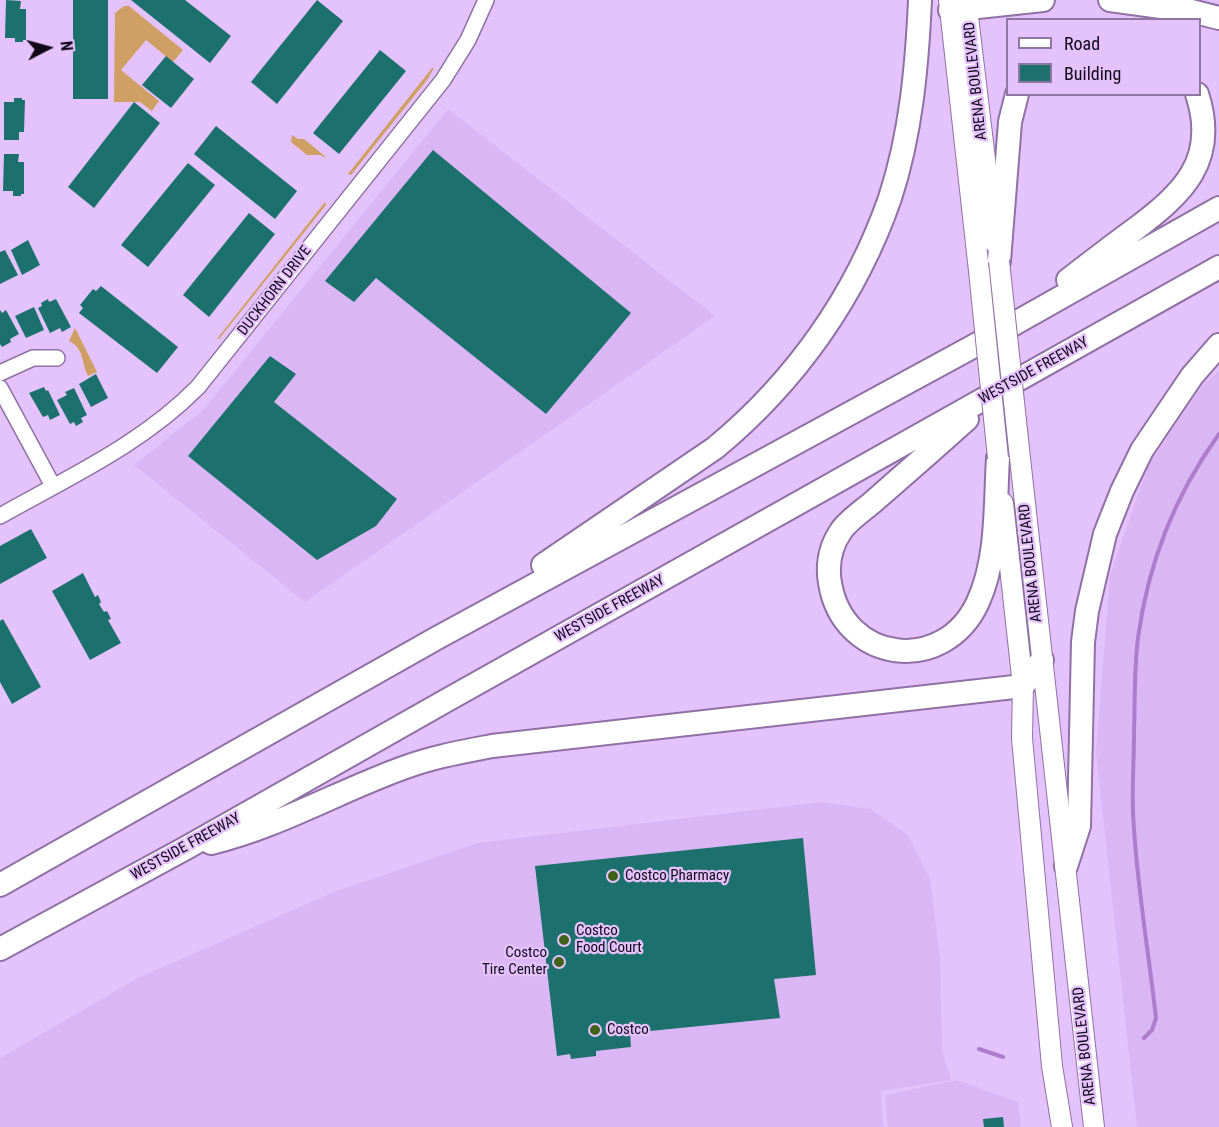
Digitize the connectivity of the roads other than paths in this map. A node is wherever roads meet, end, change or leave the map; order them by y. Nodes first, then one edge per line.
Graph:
1 (486, 0) edge
2 (920, 0) edge
3 (1043, 0) edge
4 (1110, 0) edge
5 (958, 4) edge
6 (1219, 18) edge
7 (1016, 96) edge
8 (1198, 96) edge
9 (1219, 208) edge
10 (989, 266) junction
11 (1219, 267) edge
12 (996, 334) junction
13 (1219, 345) edge
14 (57, 358) dead end
15 (0, 373) edge
16 (0, 388) edge
17 (1002, 389) junction
18 (1009, 454) junction
19 (53, 486) junction
20 (0, 516) edge
21 (437, 638) junction
22 (1042, 660) junction
23 (1023, 686) junction
24 (186, 848) junction
25 (1066, 866) junction
26 (0, 885) edge
27 (0, 949) edge
28 (1062, 1127) edge
29 (1094, 1127) edge

1 - 19 street, DUCKHORN DRIVE
2 - 21 highway
3 - 5 highway
4 - 6 highway
5 - 10 main road, ARENA BOULEVARD
7 - 10 highway
8 - 12 highway
9 - 12 highway
10 - 18 main road, ARENA BOULEVARD, bridge
11 - 17 highway, WESTSIDE FREEWAY
12 - 21 highway
13 - 25 highway
14 - 15 street
16 - 19 street
17 - 18 highway
17 - 24 highway, WESTSIDE FREEWAY
18 - 22 main road, ARENA BOULEVARD
18 - 23 main road, ARENA BOULEVARD
19 - 20 street, DUCKHORN DRIVE
21 - 26 highway
22 - 23 highway
22 - 25 main road, ARENA BOULEVARD
23 - 24 highway
23 - 28 main road, ARENA BOULEVARD
24 - 27 highway, WESTSIDE FREEWAY
25 - 29 main road, ARENA BOULEVARD

